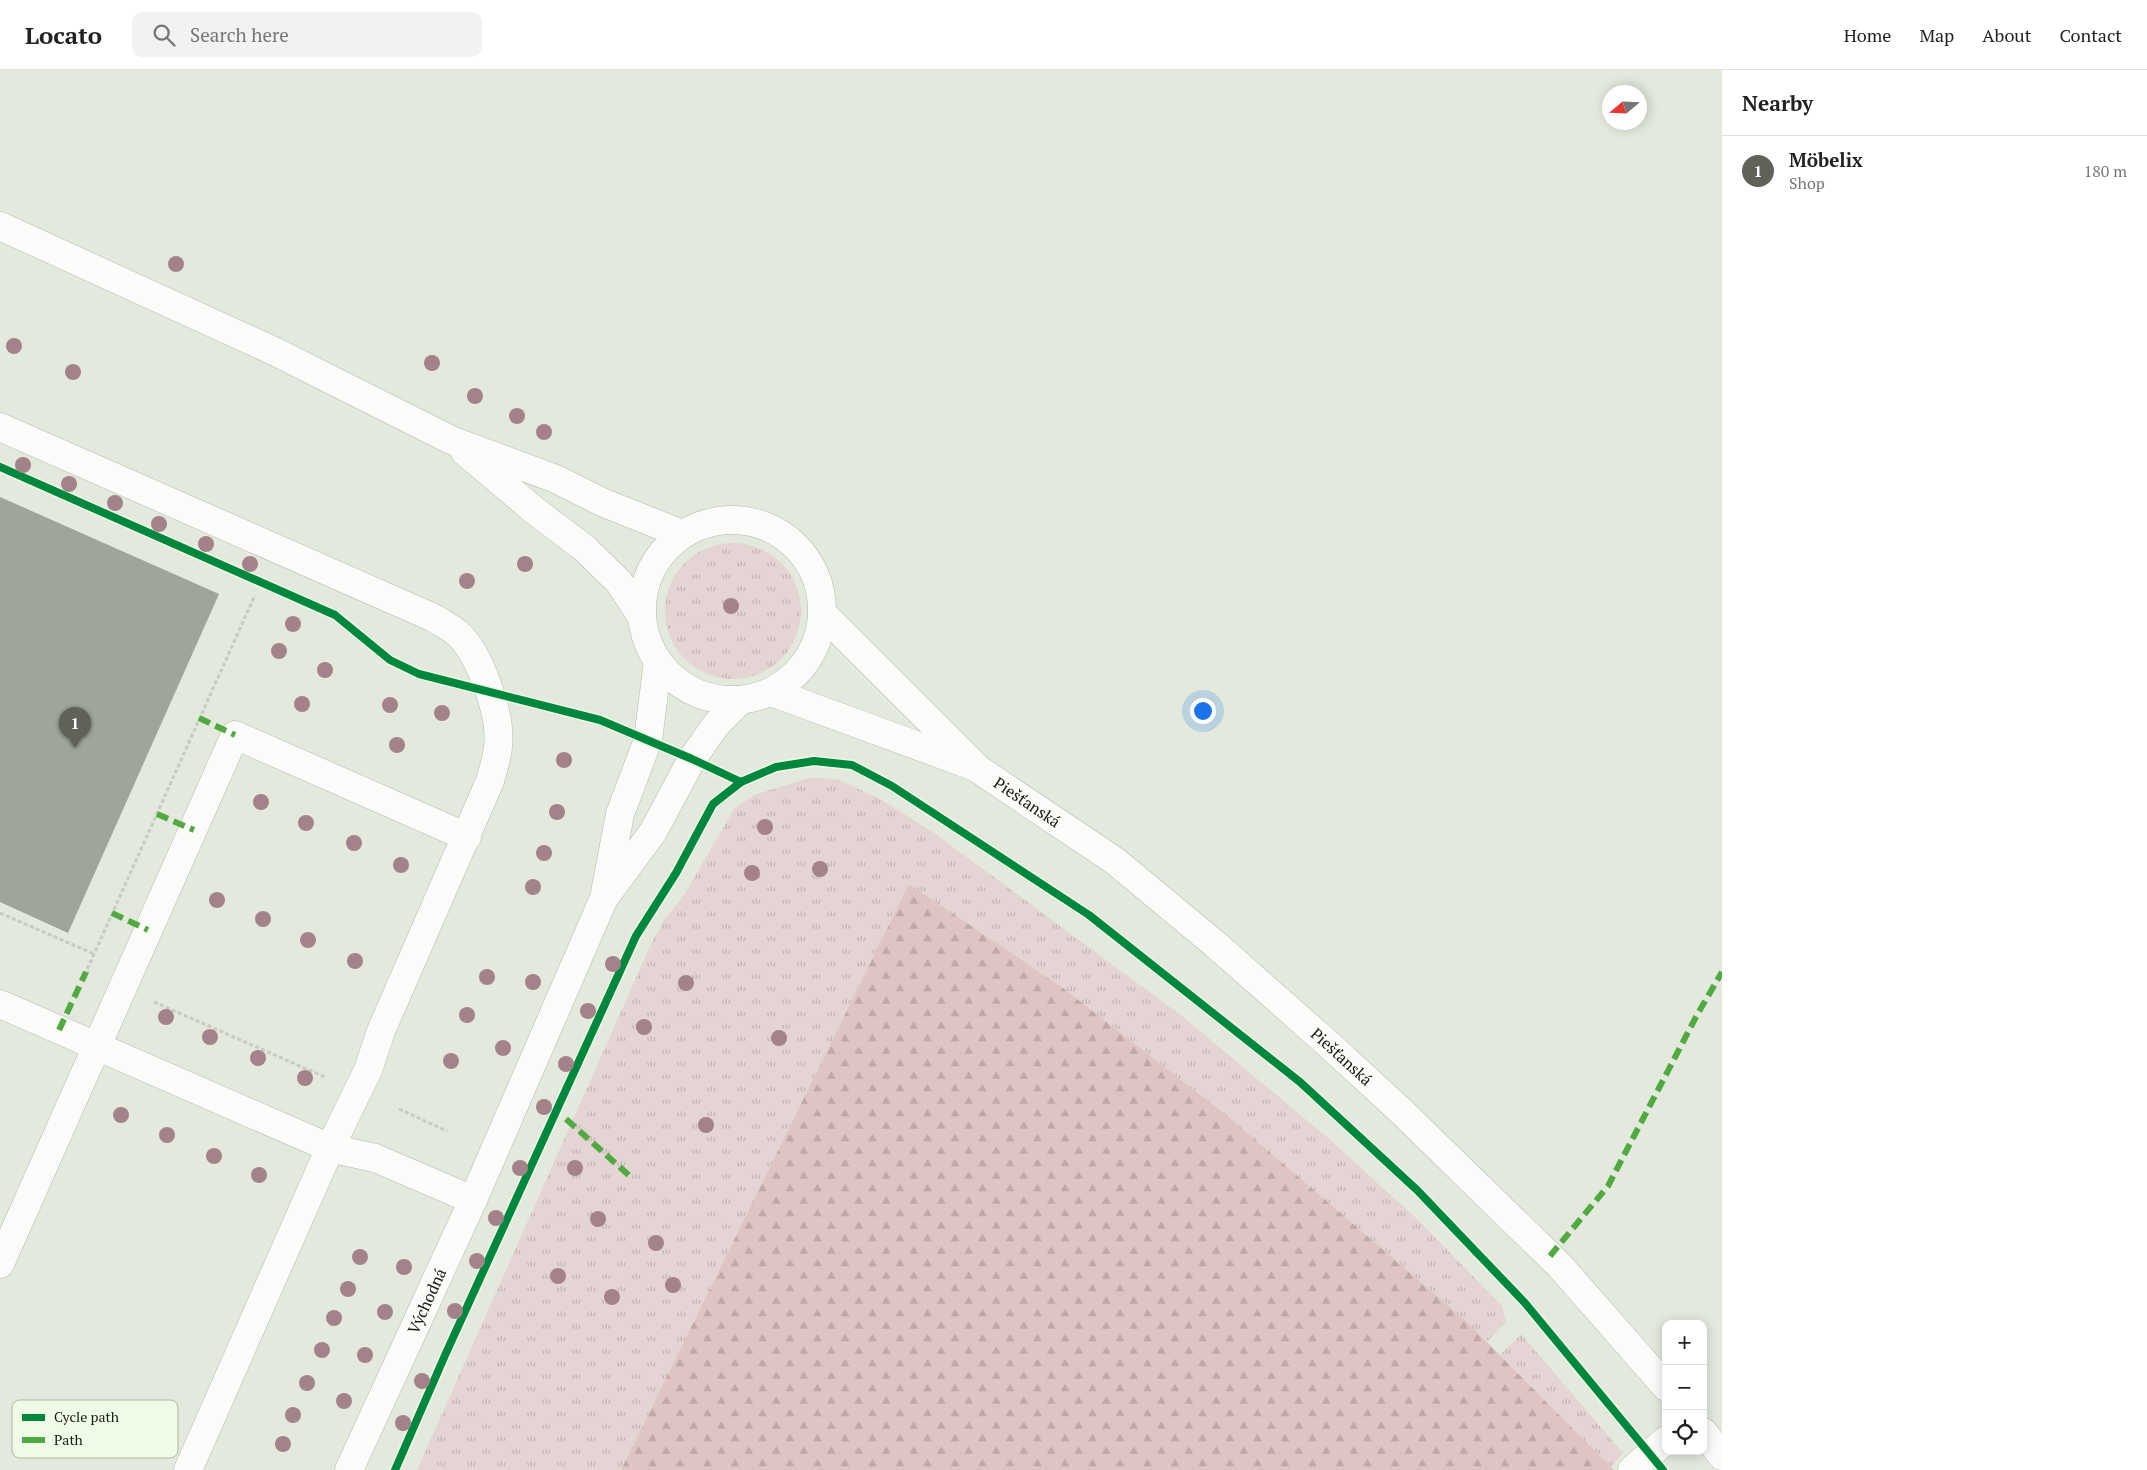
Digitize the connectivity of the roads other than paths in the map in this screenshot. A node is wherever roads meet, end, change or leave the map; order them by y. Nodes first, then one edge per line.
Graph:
1 (0, 226) edge
2 (0, 427) edge
3 (451, 440) junction
4 (682, 534) junction
5 (822, 613) junction
6 (642, 617) junction
7 (658, 661) junction
8 (771, 692) junction
9 (740, 700) junction
10 (978, 769) junction
11 (467, 838) junction
12 (604, 898) junction
13 (0, 1004) edge
14 (97, 1046) junction
15 (330, 1148) junction
16 (473, 1200) junction
17 (0, 1264) edge
18 (1662, 1382) edge
19 (1707, 1437) edge
20 (1662, 1444) edge
21 (1722, 1456) edge
22 (188, 1470) edge
23 (349, 1470) edge
24 (1632, 1470) edge

1 - 3 street
2 - 11 street
3 - 4 street
3 - 6 street
4 - 5 street
4 - 6 street
5 - 8 street
5 - 10 street
6 - 7 street
7 - 9 street
7 - 12 street
8 - 9 street
8 - 10 street
9 - 12 street
10 - 18 street, Piešťanská
11 - 14 street
11 - 15 street
12 - 16 street, Východná
13 - 14 street
14 - 15 street
14 - 17 street
15 - 16 street
15 - 22 street
16 - 23 street, Východná
19 - 21 street
20 - 24 street

